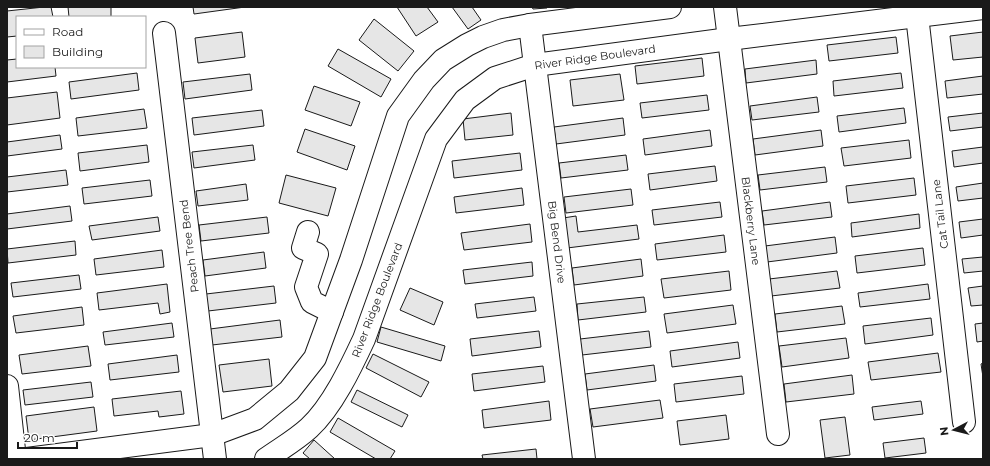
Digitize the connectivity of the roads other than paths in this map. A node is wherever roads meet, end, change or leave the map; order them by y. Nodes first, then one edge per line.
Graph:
1 (670, 7) edge
2 (725, 7) edge
3 (983, 8) edge
4 (916, 12) edge
5 (530, 25) junction
6 (164, 33) dead end
7 (729, 39) junction
8 (535, 65) junction
9 (308, 232) dead end
10 (332, 312) junction
11 (7, 386) edge
12 (964, 422) dead end
13 (778, 434) dead end
14 (212, 435) junction
15 (15, 459) edge
16 (27, 459) edge
17 (215, 459) edge
18 (266, 459) edge
19 (584, 459) edge

1 - 5 street
2 - 7 street, Blackberry Lane
3 - 4 street, River Ridge Boulevard
4 - 7 street, River Ridge Boulevard
4 - 12 street, Cat Tail Lane
5 - 8 street, Big Bend Drive
5 - 10 street
6 - 14 street, Peach Tree Bend
7 - 8 street, River Ridge Boulevard
7 - 13 street, Blackberry Lane
8 - 18 street, River Ridge Boulevard
8 - 19 street, Big Bend Drive
9 - 10 street
10 - 14 street
11 - 15 street
14 - 16 street
14 - 17 street, Peach Tree Bend

